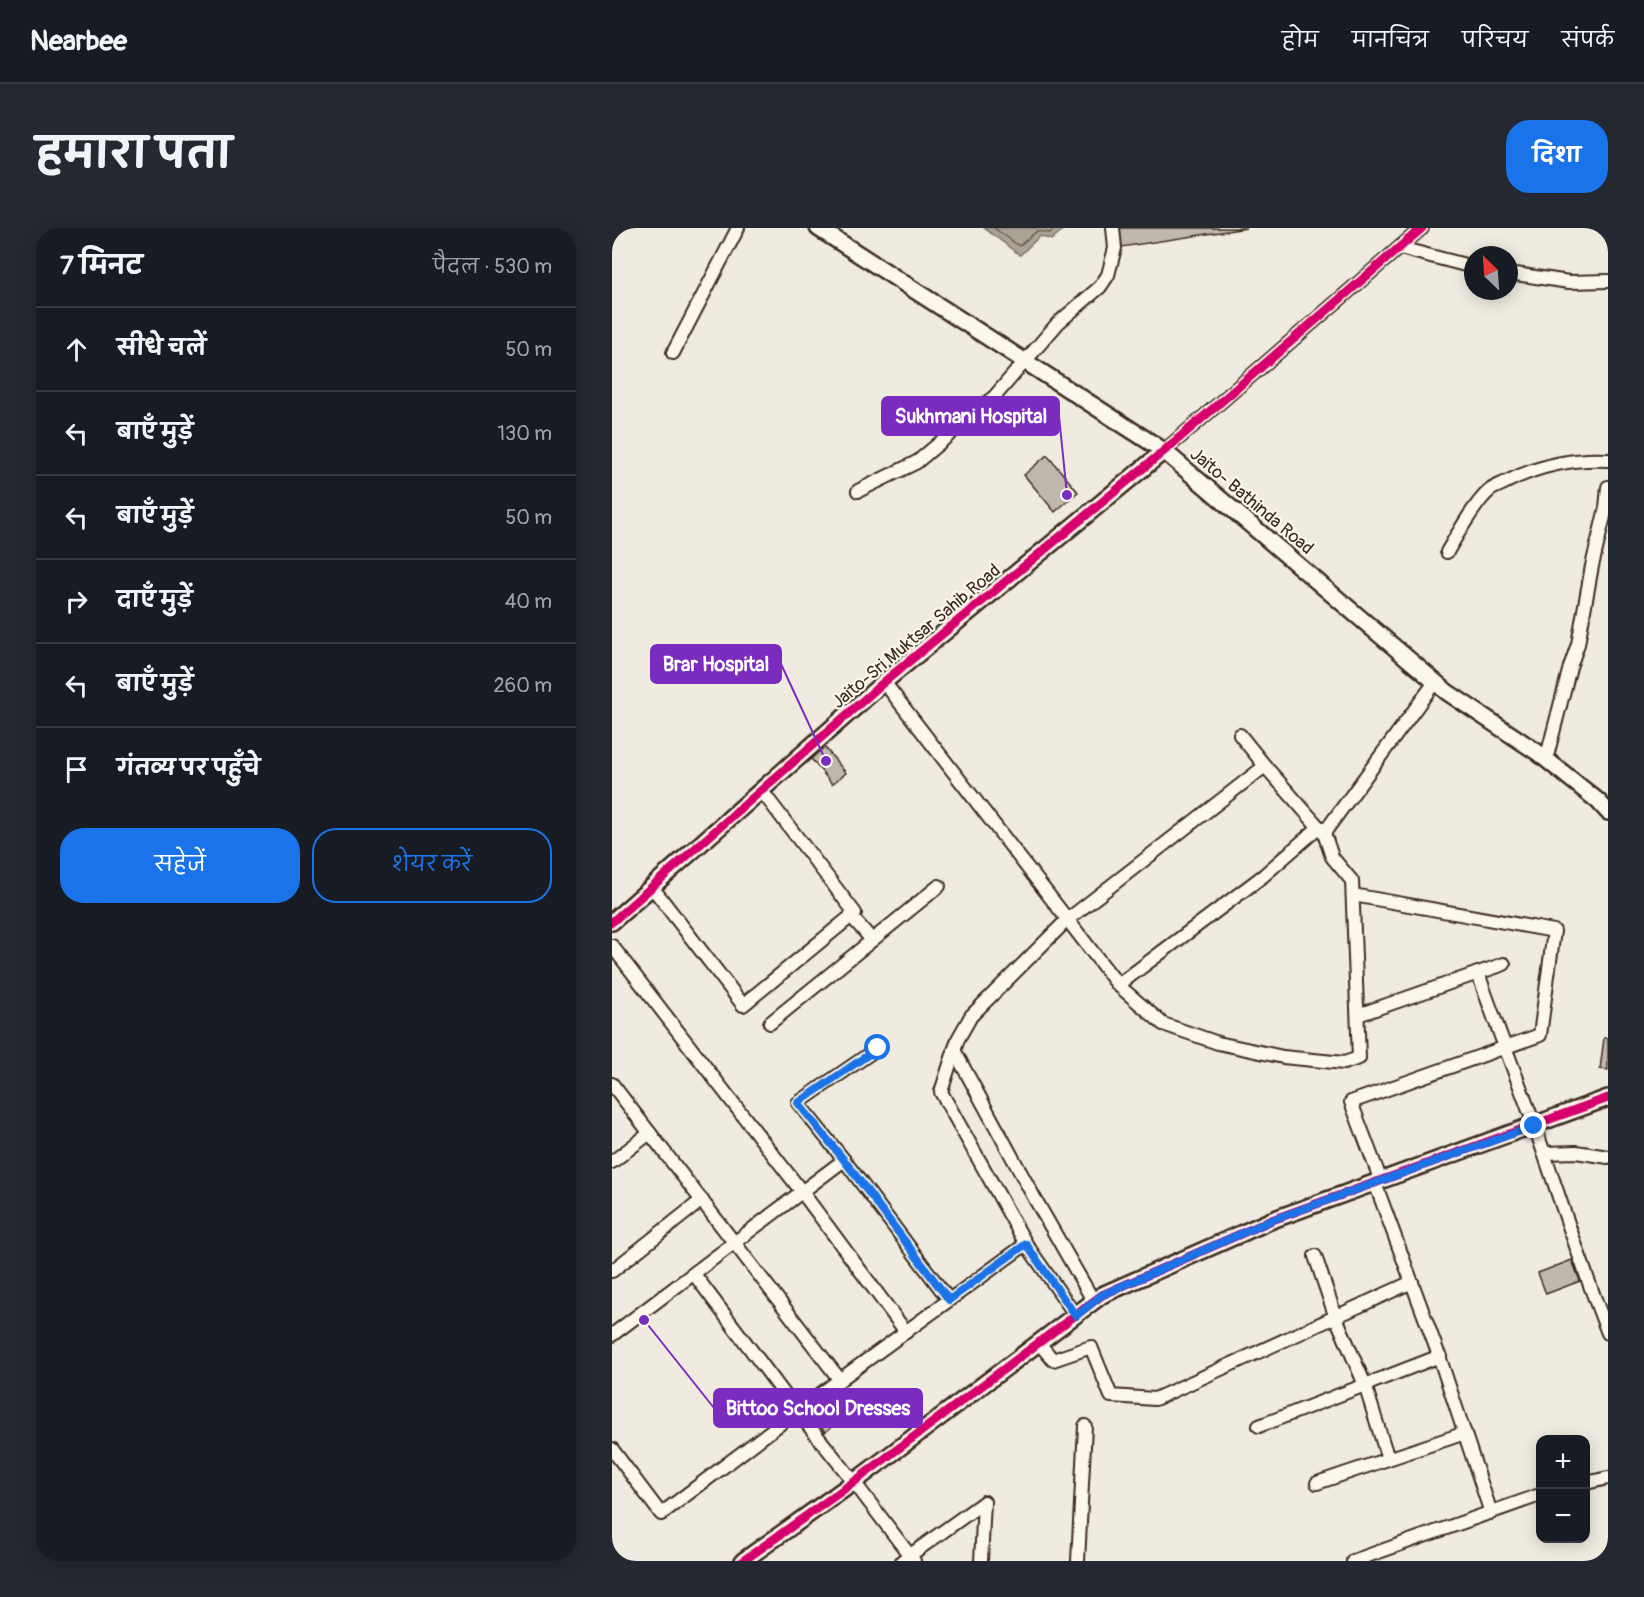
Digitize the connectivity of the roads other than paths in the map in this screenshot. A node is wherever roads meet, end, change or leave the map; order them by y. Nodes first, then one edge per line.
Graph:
1 (738, 228) edge
2 (818, 228) edge
3 (1113, 228) edge
4 (1422, 228) edge
5 (1400, 248) junction
6 (1464, 265) edge
7 (1518, 274) edge
8 (1608, 281) edge
9 (673, 353) dead end
10 (1025, 361) junction
11 (1164, 451) junction
12 (1608, 460) edge
13 (1608, 487) edge
14 (858, 491) dead end
15 (1447, 552) dead end
16 (884, 682) junction
17 (1434, 682) junction
18 (1239, 735) dead end
19 (1546, 760) junction
20 (1265, 766) junction
21 (761, 790) junction
22 (1608, 812) edge
23 (1321, 830) junction
24 (939, 886) dead end
25 (652, 887) junction
26 (1353, 895) junction
27 (851, 916) junction
28 (1067, 920) junction
29 (612, 921) edge
30 (872, 940) junction
31 (612, 946) edge
32 (1504, 964) dead end
33 (1478, 973) junction
34 (1118, 985) junction
35 (1358, 1015) junction
36 (770, 1023) dead end
37 (878, 1048) dead end
38 (1504, 1048) junction
39 (954, 1050) junction
40 (612, 1084) edge
41 (1608, 1098) edge
42 (1534, 1126) junction
43 (650, 1134) junction
44 (1544, 1153) junction
45 (1608, 1157) edge
46 (844, 1160) junction
47 (612, 1162) edge
48 (1378, 1182) junction
49 (802, 1192) junction
50 (702, 1200) junction
51 (735, 1243) junction
52 (1026, 1244) junction
53 (1315, 1256) dead end
54 (612, 1271) edge
55 (694, 1274) junction
56 (1412, 1282) junction
57 (949, 1300) junction
58 (1094, 1302) junction
59 (1335, 1315) junction
60 (1076, 1316) junction
61 (906, 1332) junction
62 (1608, 1333) edge
63 (612, 1335) edge
64 (1039, 1343) junction
65 (1440, 1356) junction
66 (840, 1380) junction
67 (1365, 1384) junction
68 (797, 1411) junction
69 (1085, 1426) dead end
70 (1259, 1426) dead end
71 (1465, 1433) junction
72 (612, 1449) edge
73 (1388, 1459) junction
74 (1608, 1478) edge
75 (854, 1482) junction
76 (1590, 1482) edge
77 (1317, 1483) dead end
78 (1536, 1495) edge
79 (1491, 1512) junction
80 (908, 1559) edge
81 (1358, 1560) edge
82 (743, 1561) edge
83 (981, 1561) edge
84 (1078, 1561) edge

1 - 9 street
2 - 10 street, Jaito- Bathinda Road
3 - 10 street
4 - 5 street
5 - 6 street
5 - 11 street
7 - 8 street
10 - 11 street, Jaito- Bathinda Road
10 - 14 street
11 - 16 street, Jaito-Sri Muktsar Sahib Road
11 - 17 street, Jaito- Bathinda Road
12 - 15 street
13 - 19 street
16 - 21 street, Jaito-Sri Muktsar Sahib Road
16 - 28 street
17 - 19 street, Jaito- Bathinda Road
17 - 23 street
18 - 20 street
19 - 22 street, Jaito- Bathinda Road
20 - 23 street
20 - 28 street
21 - 25 street, Jaito-Sri Muktsar Sahib Road
21 - 27 street
23 - 26 street
23 - 34 street
24 - 30 street
25 - 27 street
25 - 29 street, Jaito-Sri Muktsar Sahib Road
26 - 35 street
26 - 38 street
27 - 30 street
28 - 34 street
28 - 39 street
30 - 36 street
31 - 49 street
32 - 33 street
33 - 35 street
33 - 38 street
34 - 35 street
37 - 46 street
38 - 42 street
38 - 48 street
39 - 52 street
39 - 58 street
40 - 43 street
41 - 42 street
42 - 44 street
42 - 48 street
43 - 47 street
43 - 50 street
44 - 45 street
44 - 62 street
46 - 49 street
46 - 57 street
48 - 56 street
48 - 58 street
49 - 51 street
49 - 61 street
50 - 51 street
50 - 54 street
51 - 55 street
51 - 66 street
52 - 57 street
52 - 60 street
53 - 59 street
55 - 63 street
55 - 68 street
56 - 59 street
56 - 65 street
57 - 61 street
58 - 60 street
59 - 64 street
59 - 67 street
60 - 64 street
61 - 66 street
64 - 75 street
65 - 67 street
65 - 71 street
66 - 68 street
67 - 70 street
67 - 73 street
68 - 72 street
68 - 75 street
69 - 84 street
71 - 73 street
71 - 79 street
73 - 77 street
74 - 76 street
75 - 80 street
75 - 82 street
78 - 79 street
79 - 81 street
80 - 83 street

